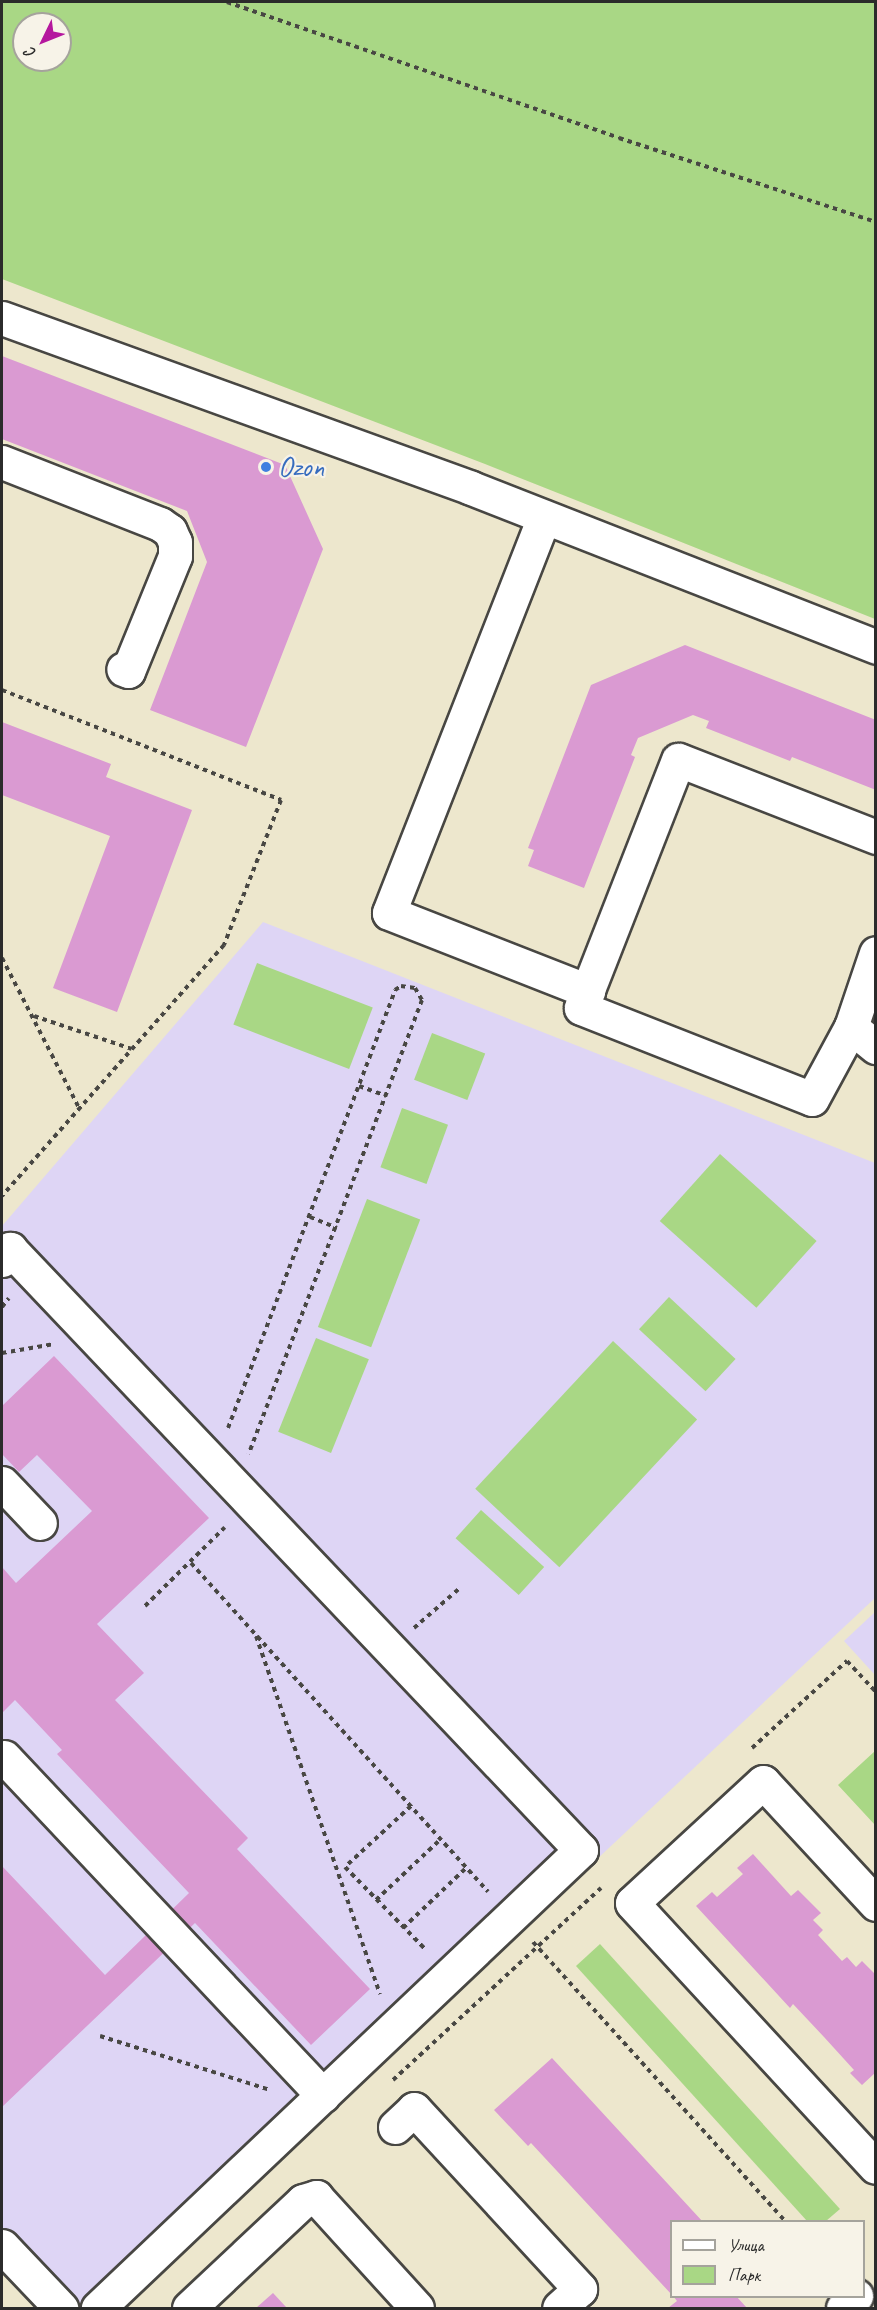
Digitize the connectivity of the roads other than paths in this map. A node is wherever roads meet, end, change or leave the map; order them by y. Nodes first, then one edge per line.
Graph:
1 (2, 318) edge
2 (2, 462) edge
3 (544, 517) junction
4 (876, 647) edge
5 (123, 669) dead end
6 (876, 837) edge
7 (876, 952) edge
8 (588, 991) junction
9 (863, 1037) edge
10 (2, 1260) edge
11 (2, 1484) edge
12 (40, 1524) dead end
13 (4, 1757) dead end
14 (876, 1904) edge
15 (318, 2099) junction
16 (395, 2127) dead end
17 (876, 2167) edge
18 (2, 2246) edge
19 (61, 2308) edge
20 (98, 2308) edge
21 (189, 2308) edge
22 (417, 2308) edge
23 (559, 2308) edge

1 - 3 street
2 - 5 street
3 - 4 street
3 - 8 street
6 - 8 street
7 - 9 street
8 - 9 street
10 - 15 street
11 - 12 street
13 - 15 street
14 - 17 street
15 - 20 street
16 - 23 street
18 - 19 street
21 - 22 street

